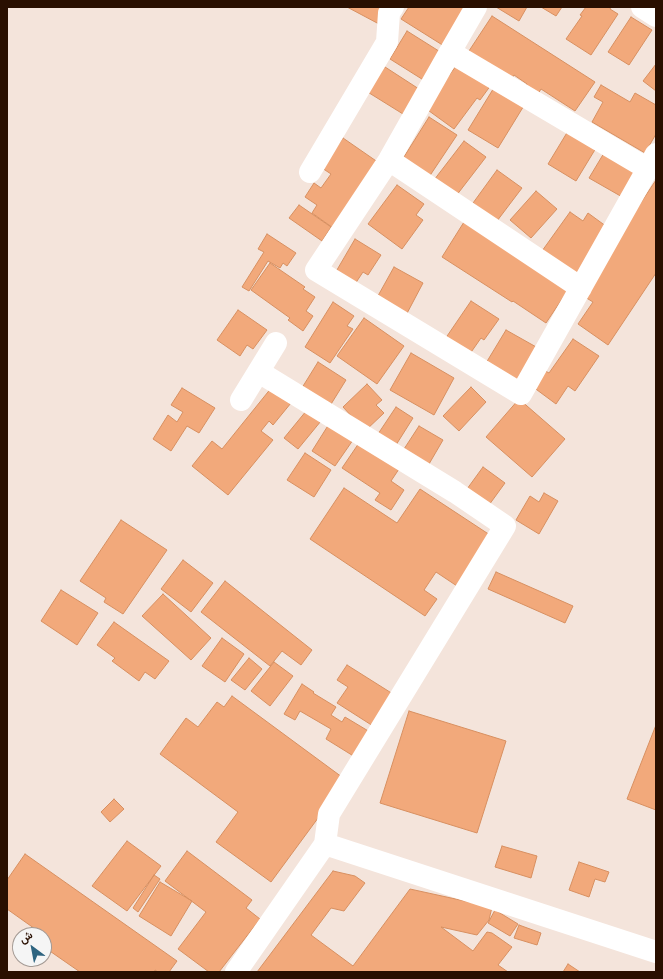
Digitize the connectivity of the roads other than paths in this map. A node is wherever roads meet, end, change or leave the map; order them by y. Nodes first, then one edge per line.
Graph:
1 (393, 7) edge
2 (476, 7) edge
3 (642, 7) edge
4 (656, 16) edge
5 (450, 52) junction
6 (389, 160) junction
7 (652, 162) edge
8 (310, 172) dead end
9 (581, 288) junction
10 (276, 343) dead end
11 (258, 372) junction
12 (241, 400) dead end
13 (325, 844) junction
14 (656, 952) edge
15 (236, 972) edge

1 - 8 street
2 - 5 street
3 - 4 street
5 - 6 street
5 - 7 street
6 - 9 street
6 - 9 street
7 - 9 street
10 - 11 street
11 - 12 street
11 - 13 street
13 - 14 street
13 - 15 street

